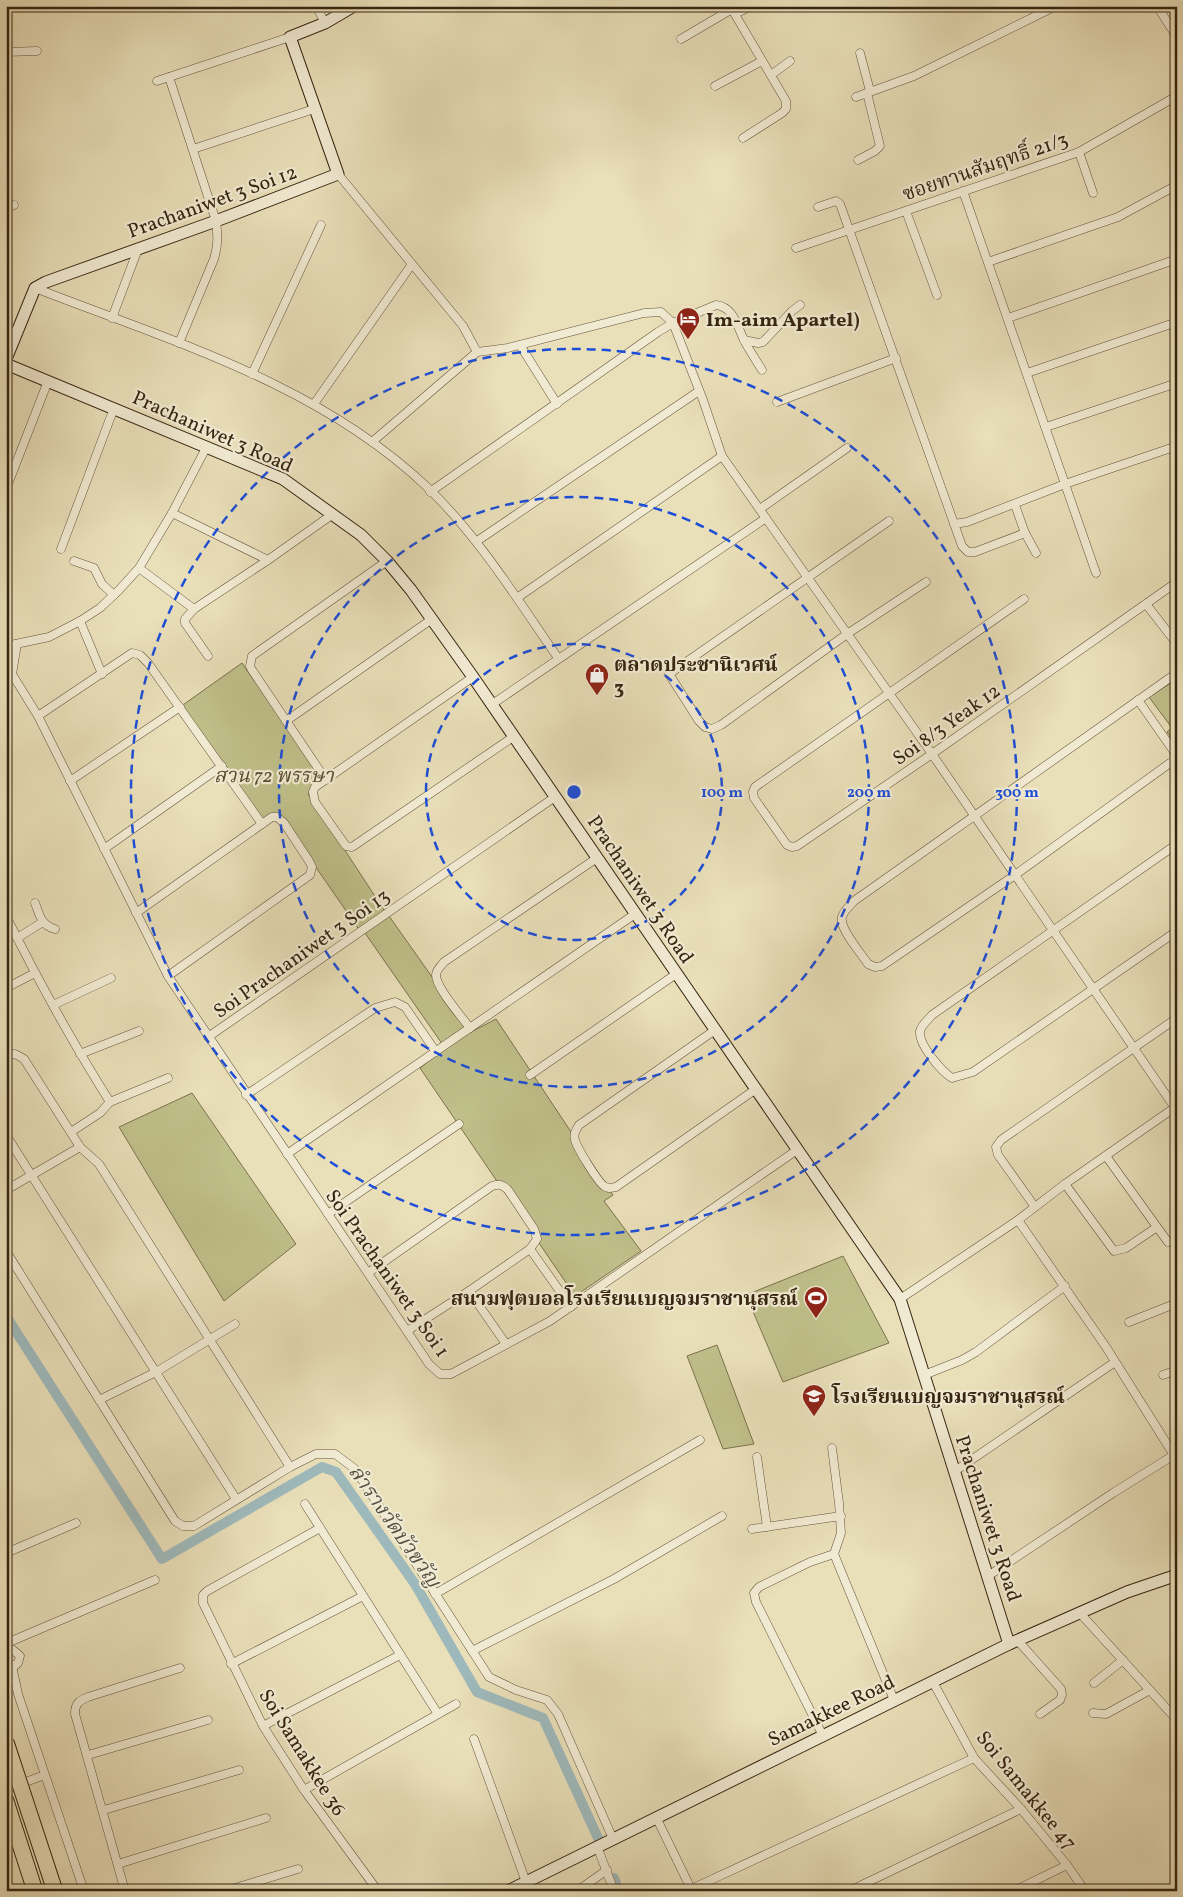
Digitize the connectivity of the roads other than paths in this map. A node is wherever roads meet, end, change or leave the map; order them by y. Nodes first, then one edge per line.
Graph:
1 (316, 6) edge
2 (354, 6) edge
3 (752, 6) edge
4 (1056, 6) edge
5 (1157, 6) edge
6 (732, 10) edge
7 (325, 23) junction
8 (1177, 37) edge
9 (290, 38) junction
10 (681, 39) dead end
11 (37, 51) dead end
12 (6, 52) edge
13 (860, 53) dead end
14 (762, 61) junction
15 (790, 61) dead end
16 (771, 75) junction
17 (169, 76) junction
18 (157, 81) dead end
19 (715, 86) dead end
20 (869, 92) junction
21 (856, 96) dead end
22 (1177, 96) edge
23 (314, 109) junction
24 (743, 138) dead end
25 (193, 149) junction
26 (1079, 152) junction
27 (858, 160) dead end
28 (338, 174) junction
29 (1177, 184) edge
30 (963, 191) junction
31 (1093, 193) dead end
32 (818, 207) dead end
33 (906, 211) junction
34 (216, 221) junction
35 (322, 225) dead end
36 (850, 231) junction
37 (796, 248) dead end
38 (138, 249) junction
39 (1177, 259) edge
40 (988, 262) junction
41 (412, 264) junction
42 (35, 288) junction
43 (937, 295) dead end
44 (800, 305) dead end
45 (112, 318) junction
46 (1008, 318) junction
47 (1177, 322) edge
48 (673, 323) junction
49 (744, 340) junction
50 (179, 343) junction
51 (520, 345) junction
52 (477, 352) junction
53 (896, 358) junction
54 (6, 359) edge
55 (6, 364) edge
56 (762, 370) dead end
57 (1027, 373) junction
58 (252, 374) junction
59 (48, 381) junction
60 (1177, 383) edge
61 (699, 391) junction
62 (777, 402) dead end
63 (314, 404) junction
64 (557, 404) junction
65 (114, 408) junction
66 (1046, 427) junction
67 (372, 442) junction
68 (207, 446) junction
69 (1177, 446) edge
70 (847, 448) dead end
71 (722, 456) junction
72 (1066, 484) junction
73 (6, 489) edge
74 (430, 492) junction
75 (1015, 505) junction
76 (760, 509) junction
77 (172, 513) junction
78 (333, 514) junction
79 (766, 518) junction
80 (889, 521) dead end
81 (954, 524) junction
82 (1025, 533) junction
83 (477, 541) junction
84 (61, 549) dead end
85 (1036, 553) dead end
86 (268, 560) junction
87 (74, 561) dead end
88 (387, 561) junction
89 (139, 568) junction
90 (1096, 572) dead end
91 (807, 578) junction
92 (926, 582) dead end
93 (1177, 582) edge
94 (114, 595) junction
95 (517, 598) junction
96 (1024, 599) dead end
97 (1146, 604) junction
98 (194, 609) junction
99 (432, 619) junction
100 (80, 621) junction
101 (847, 634) junction
102 (17, 644) junction
103 (1177, 644) edge
104 (6, 646) edge
105 (208, 656) dead end
106 (558, 658) junction
107 (102, 674) junction
108 (1171, 677) dead end
109 (473, 678) junction
110 (889, 694) junction
111 (1138, 700) junction
112 (492, 705) junction
113 (180, 707) junction
114 (38, 716) junction
115 (286, 721) junction
116 (514, 737) junction
117 (932, 754) junction
118 (1177, 756) edge
119 (1170, 762) dead end
120 (222, 766) junction
121 (326, 780) junction
122 (70, 781) junction
123 (555, 797) junction
124 (974, 816) junction
125 (262, 824) junction
126 (1177, 844) edge
127 (104, 849) junction
128 (597, 858) junction
129 (1015, 875) junction
130 (35, 903) dead end
131 (136, 913) junction
132 (636, 914) junction
133 (6, 916) edge
134 (43, 922) junction
135 (55, 929) dead end
136 (1177, 930) edge
137 (1053, 932) junction
138 (17, 938) junction
139 (35, 973) junction
140 (676, 974) junction
141 (168, 976) junction
142 (110, 978) dead end
143 (6, 988) edge
144 (1093, 989) junction
145 (53, 1006) junction
146 (1177, 1018) edge
147 (470, 1028) junction
148 (139, 1030) dead end
149 (715, 1030) junction
150 (208, 1037) junction
151 (1134, 1048) junction
152 (436, 1052) junction
153 (80, 1054) junction
154 (6, 1055) edge
155 (530, 1075) dead end
156 (168, 1078) dead end
157 (756, 1090) junction
158 (246, 1095) junction
159 (110, 1102) junction
160 (1176, 1107) edge
161 (459, 1124) dead end
162 (70, 1132) junction
163 (6, 1135) edge
164 (80, 1147) junction
165 (797, 1150) junction
166 (287, 1154) junction
167 (1106, 1156) junction
168 (31, 1175) junction
169 (1065, 1184) junction
170 (6, 1190) edge
171 (1035, 1207) junction
172 (328, 1214) junction
173 (1018, 1220) junction
174 (1157, 1227) junction
175 (1168, 1242) dead end
176 (530, 1249) junction
177 (6, 1251) edge
178 (368, 1273) junction
179 (1065, 1286) junction
180 (469, 1291) junction
181 (900, 1299) junction
182 (1177, 1303) edge
183 (571, 1307) junction
184 (1129, 1322) dead end
185 (235, 1324) dead end
186 (407, 1331) junction
187 (211, 1340) junction
188 (506, 1344) junction
189 (1115, 1362) junction
190 (1177, 1370) edge
191 (156, 1372) junction
192 (924, 1375) junction
193 (1163, 1375) dead end
194 (98, 1400) junction
195 (700, 1440) dead end
196 (832, 1448) dead end
197 (757, 1457) dead end
198 (1175, 1457) edge
199 (290, 1467) junction
200 (955, 1471) junction
201 (236, 1499) junction
202 (304, 1504) dead end
203 (722, 1516) dead end
204 (840, 1516) junction
205 (76, 1522) dead end
206 (768, 1527) junction
207 (320, 1528) junction
208 (752, 1530) dead end
209 (6, 1553) edge
210 (834, 1554) junction
211 (1177, 1575) edge
212 (988, 1576) junction
213 (155, 1580) dead end
214 (435, 1594) junction
215 (362, 1596) junction
216 (1079, 1612) junction
217 (1014, 1642) junction
218 (7, 1646) edge
219 (472, 1651) junction
220 (400, 1654) junction
221 (1123, 1660) junction
222 (231, 1664) junction
223 (9, 1665) edge
224 (180, 1668) dead end
225 (933, 1682) junction
226 (1094, 1683) dead end
227 (1150, 1690) junction
228 (894, 1700) junction
229 (456, 1704) dead end
230 (1093, 1713) dead end
231 (438, 1714) junction
232 (1040, 1714) dead end
233 (208, 1720) dead end
234 (1177, 1720) edge
235 (262, 1726) junction
236 (823, 1736) junction
237 (474, 1739) dead end
238 (6, 1742) edge
239 (88, 1755) junction
240 (974, 1758) junction
241 (239, 1770) dead end
242 (45, 1775) junction
243 (6, 1789) edge
244 (304, 1790) junction
245 (6, 1801) edge
246 (1021, 1809) junction
247 (104, 1810) junction
248 (656, 1817) junction
249 (266, 1818) dead end
250 (613, 1839) junction
251 (597, 1846) junction
252 (118, 1864) junction
253 (1067, 1864) junction
254 (298, 1869) dead end
255 (607, 1870) junction
256 (526, 1882) junction
257 (1031, 1882) junction
258 (690, 1890) edge
259 (35, 1891) edge
260 (55, 1891) edge
261 (84, 1891) edge
262 (126, 1891) edge
263 (224, 1891) edge
264 (378, 1891) edge
265 (508, 1891) edge
266 (577, 1891) edge
267 (614, 1891) edge
268 (849, 1891) edge
269 (1014, 1891) edge
270 (1035, 1891) edge
271 (1085, 1891) edge

1 - 7 street
2 - 7 street
3 - 6 street
4 - 20 street
5 - 8 street
6 - 10 street
6 - 14 street
7 - 9 street
9 - 17 street
9 - 23 street
11 - 12 street
13 - 20 street
14 - 16 street
14 - 19 street
15 - 16 street
16 - 24 street
17 - 18 street
17 - 25 street
20 - 21 street
20 - 27 street
22 - 26 street, ซอยทานสัมฤทธิ์ 21/3
23 - 25 street
23 - 28 street
25 - 34 street
26 - 30 street, ซอยทานสัมฤทธิ์ 21/3
26 - 31 street
28 - 34 street, Prachaniwet 3 Soi 12
28 - 41 street
29 - 40 street
30 - 33 street, ซอยทานสัมฤทธิ์ 21/3
30 - 40 street
32 - 36 street
33 - 36 street, ซอยทานสัมฤทธิ์ 21/3
33 - 43 street
34 - 38 street, Prachaniwet 3 Soi 12
34 - 50 street
35 - 58 street
36 - 37 street, ซอยทานสัมฤทธิ์ 21/3
36 - 53 street
38 - 42 street, Prachaniwet 3 Soi 12
38 - 45 street
39 - 46 street
40 - 46 street
41 - 52 street
41 - 63 street
42 - 45 street
42 - 54 street
44 - 49 street
45 - 50 street
46 - 57 street
47 - 57 street
48 - 49 street
48 - 51 street
48 - 61 street
48 - 64 street
49 - 56 street
50 - 58 street
51 - 52 street
51 - 64 street
52 - 67 street
53 - 62 street
53 - 81 street
55 - 59 street, Prachaniwet 3 Road
57 - 66 street
58 - 63 street
59 - 65 street, Prachaniwet 3 Road
59 - 73 street
60 - 66 street
61 - 71 street
61 - 83 street
63 - 67 street
64 - 74 street
65 - 68 street, Prachaniwet 3 Road
65 - 84 street
66 - 72 street
67 - 74 street
68 - 77 street
68 - 78 street, Prachaniwet 3 Road
69 - 72 street
70 - 76 street
71 - 76 street
71 - 95 street
72 - 75 street
72 - 90 street
74 - 83 street
75 - 81 street
75 - 82 street
76 - 79 street
77 - 86 street
77 - 89 street
78 - 86 street
78 - 88 street, Prachaniwet 3 Road
79 - 91 street
79 - 106 street
80 - 91 street
81 - 82 street
82 - 85 street
83 - 95 street
86 - 98 street
87 - 94 street
88 - 99 street, Prachaniwet 3 Road
88 - 115 street
89 - 94 street
89 - 98 street
91 - 101 street
91 - 101 street
92 - 101 street
93 - 97 street, Soi 8/3 Yeak 12
94 - 100 street
95 - 106 street
96 - 110 street
97 - 103 street
97 - 117 street, Soi 8/3 Yeak 12
98 - 105 street
99 - 109 street, Prachaniwet 3 Road
99 - 115 street
100 - 102 street
100 - 107 street
101 - 110 street
102 - 104 street
102 - 114 street, Soi Prachaniwet 3 Soi 13
106 - 112 street
107 - 113 street
107 - 114 street
108 - 111 street
109 - 112 street, Prachaniwet 3 Road
109 - 121 street
110 - 117 street
110 - 117 street, Soi 8/3 Yeak 12
111 - 118 street
111 - 124 street
112 - 116 street, Prachaniwet 3 Road
113 - 120 street
113 - 122 street
114 - 122 street, Soi Prachaniwet 3 Soi 13
115 - 121 street
116 - 121 street
116 - 123 street, Prachaniwet 3 Road
117 - 124 street
119 - 129 street
120 - 125 street
120 - 127 street
122 - 127 street, Soi Prachaniwet 3 Soi 13
123 - 128 street, Prachaniwet 3 Road
123 - 150 street, Soi Prachaniwet 3 Soi 13
124 - 129 street
124 - 129 street
125 - 131 street
125 - 141 street
126 - 137 street
127 - 131 street, Soi Prachaniwet 3 Soi 13
128 - 132 street, Prachaniwet 3 Road
128 - 147 street
129 - 137 street
130 - 134 street
131 - 141 street, Soi Prachaniwet 3 Soi 13
132 - 140 street, Prachaniwet 3 Road
132 - 147 street
133 - 138 street
134 - 135 street
134 - 138 street
136 - 144 street
137 - 144 street
137 - 144 street
138 - 139 street
139 - 143 street
139 - 145 street
140 - 149 street, Prachaniwet 3 Road
140 - 155 street
141 - 150 street, Soi Prachaniwet 3 Soi 13
142 - 145 street
144 - 151 street
145 - 153 street
146 - 151 street
147 - 152 street
148 - 153 street
149 - 157 street, Prachaniwet 3 Road
149 - 157 street
150 - 158 street, Soi Prachaniwet 3 Soi 1
151 - 160 street
151 - 171 street
152 - 158 street
152 - 166 street
153 - 159 street
154 - 162 street
156 - 159 street
157 - 165 street, Prachaniwet 3 Road
158 - 166 street, Soi Prachaniwet 3 Soi 1
159 - 162 street
160 - 167 street
161 - 172 street
162 - 164 street
163 - 168 street
164 - 168 street
164 - 187 street
165 - 181 street, Prachaniwet 3 Road
165 - 183 street, Soi Prachaniwet 3 Soi 1
166 - 172 street, Soi Prachaniwet 3 Soi 1
167 - 169 street
167 - 174 street
168 - 170 street
168 - 191 street
169 - 171 street
169 - 174 street
171 - 173 street
172 - 178 street, Soi Prachaniwet 3 Soi 1
173 - 179 street
173 - 181 street
174 - 175 street
176 - 178 street
176 - 180 street
176 - 183 street
177 - 194 street
178 - 186 street, Soi Prachaniwet 3 Soi 1
179 - 189 street
179 - 192 street
180 - 186 street
180 - 188 street
181 - 192 street, Prachaniwet 3 Road
182 - 184 street
183 - 188 street, Soi Prachaniwet 3 Soi 1
185 - 187 street
186 - 188 street, Soi Prachaniwet 3 Soi 1
187 - 191 street
187 - 199 street
189 - 198 street
189 - 200 street
190 - 193 street
191 - 194 street
191 - 201 street
192 - 200 street, Prachaniwet 3 Road
194 - 201 street
195 - 214 street
196 - 204 street
197 - 206 street
198 - 212 street
199 - 201 street
199 - 214 street
200 - 212 street, Prachaniwet 3 Road
202 - 207 street
203 - 219 street
204 - 206 street
204 - 210 street
205 - 209 street
206 - 208 street
207 - 215 street
207 - 222 street, Soi Samakkee 36
210 - 228 street
210 - 236 street
211 - 216 street, Samakkee Road
212 - 217 street, Prachaniwet 3 Road
213 - 218 street
214 - 219 street
215 - 220 street
215 - 222 street
216 - 217 street, Samakkee Road
216 - 221 street
217 - 225 street, Samakkee Road
217 - 232 street
218 - 223 street
219 - 250 street
220 - 231 street
220 - 235 street
221 - 226 street
221 - 227 street
222 - 235 street, Soi Samakkee 36
223 - 242 street
224 - 239 street
225 - 228 street, Samakkee Road
225 - 240 street, Soi Samakkee 47
227 - 230 street
227 - 234 street
228 - 236 street, Samakkee Road
229 - 231 street
231 - 244 street
233 - 239 street
235 - 244 street, Soi Samakkee 36
236 - 248 street, Samakkee Road
237 - 256 street
238 - 260 highway, bridge
239 - 247 street
240 - 246 street, Soi Samakkee 47
240 - 258 street
241 - 247 street
242 - 243 street
242 - 261 street
244 - 264 street, Soi Samakkee 36
245 - 259 highway
246 - 253 street, Soi Samakkee 47
246 - 268 street
247 - 252 street
248 - 250 street, Samakkee Road
248 - 258 street
249 - 252 street
250 - 251 street, Samakkee Road
251 - 255 street
251 - 256 street, Samakkee Road
252 - 262 street
253 - 257 street
253 - 271 street, Soi Samakkee 47
254 - 263 street
255 - 266 street
255 - 267 street
256 - 265 street, Samakkee Road
257 - 269 street
257 - 270 street

